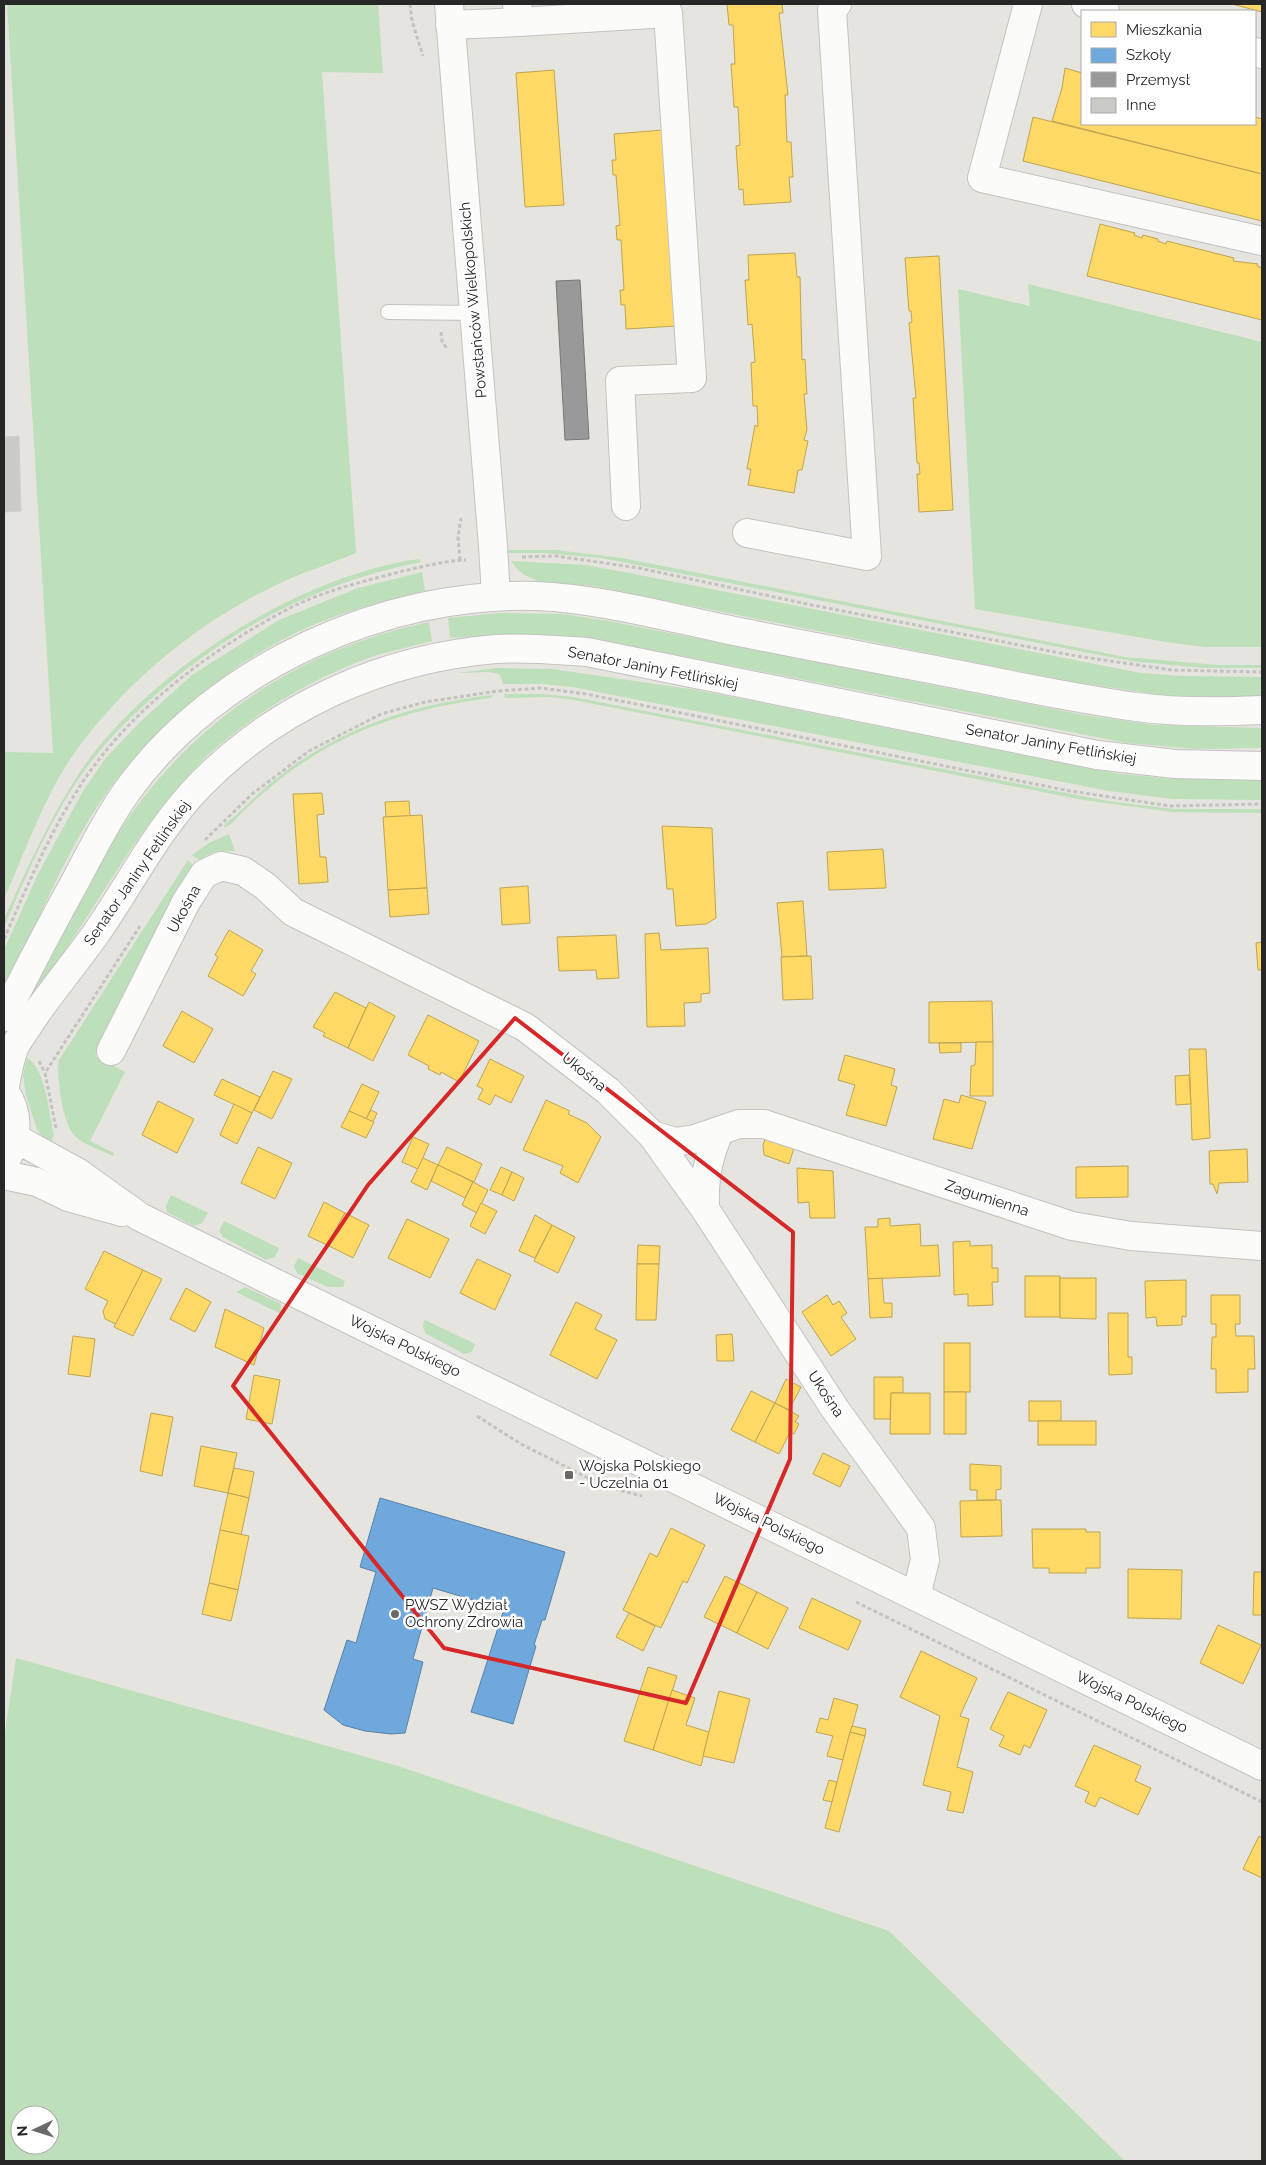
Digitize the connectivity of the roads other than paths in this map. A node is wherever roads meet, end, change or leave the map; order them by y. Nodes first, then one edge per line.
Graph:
1 (837, 4) edge
2 (1028, 4) edge
3 (1086, 4) edge
4 (1102, 10) edge
5 (518, 13) edge
6 (450, 14) edge
7 (1262, 241) edge
8 (388, 312) dead end
9 (474, 313) junction
10 (626, 506) dead end
11 (747, 533) dead end
12 (496, 596) junction
13 (1262, 710) edge
14 (1262, 766) edge
15 (4, 1017) edge
16 (110, 1051) dead end
17 (4, 1090) edge
18 (719, 1132) junction
19 (652, 1135) junction
20 (15, 1138) junction
21 (4, 1164) edge
22 (4, 1175) edge
23 (705, 1209) junction
24 (140, 1217) junction
25 (1262, 1246) edge
26 (916, 1596) junction
27 (1262, 1766) edge

1 - 11 street
2 - 7 street
3 - 4 street
5 - 6 street
5 - 10 street
6 - 9 street, Powstańców Wielkopolskich
8 - 9 lane
9 - 12 street, Powstańców Wielkopolskich
12 - 13 street
12 - 15 street
14 - 17 street, Senator Janiny Fetlińskiej
16 - 19 street, Ukośna
17 - 20 street
18 - 19 street, Zagumienna
18 - 23 street
18 - 25 street, Zagumienna
19 - 23 street, Ukośna
20 - 21 street
20 - 24 street, Wojska Polskiego
22 - 24 street, Wojska Polskiego
23 - 26 street, Ukośna
24 - 26 street, Wojska Polskiego
26 - 27 street, Wojska Polskiego

